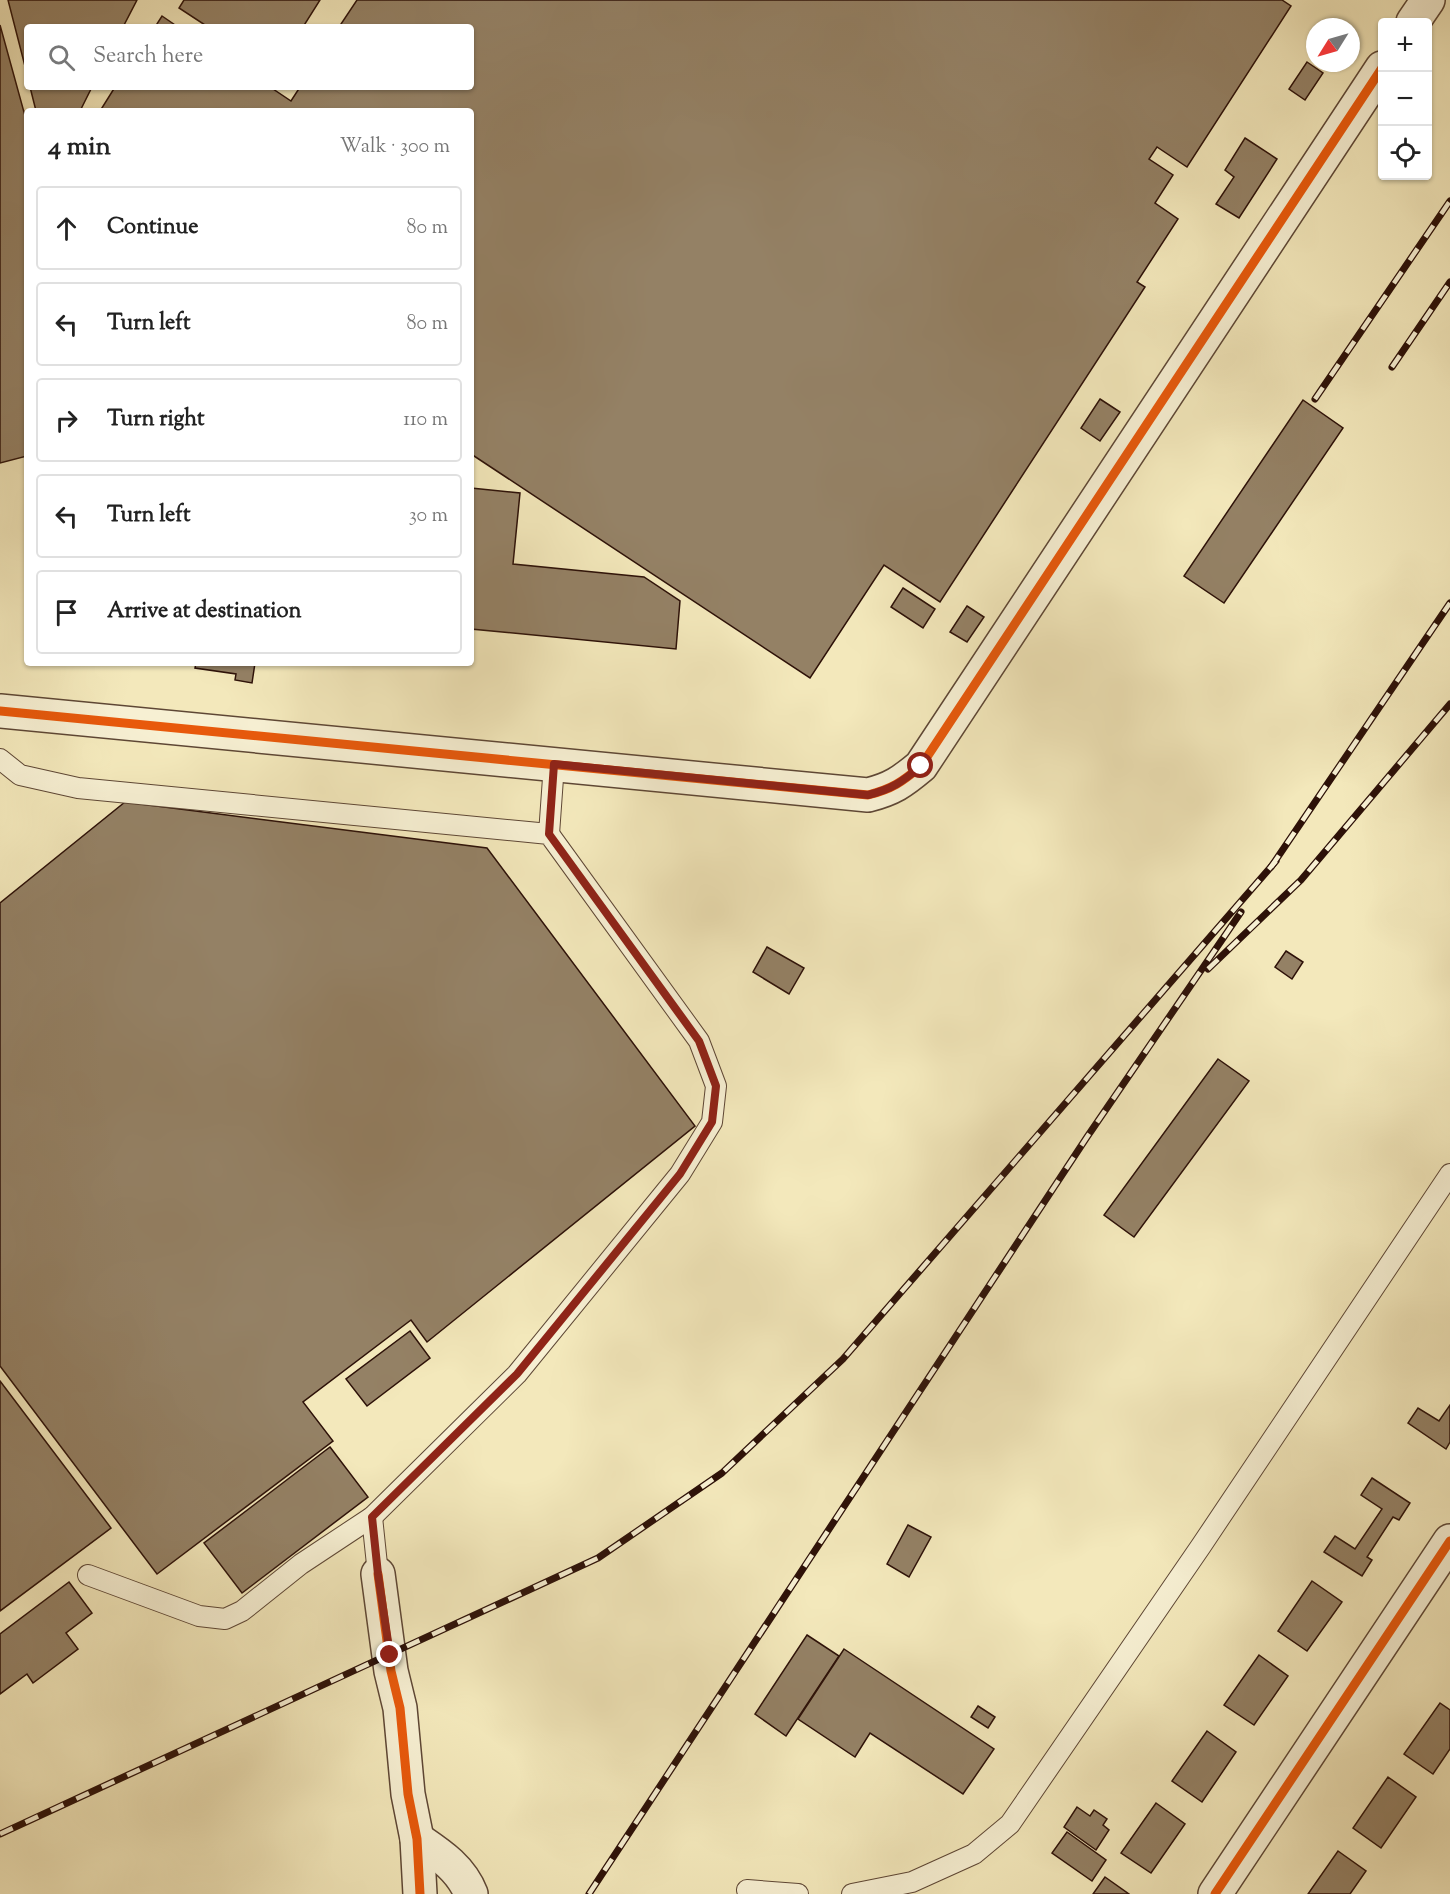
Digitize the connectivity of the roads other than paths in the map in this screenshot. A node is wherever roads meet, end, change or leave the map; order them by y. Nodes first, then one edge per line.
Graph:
1 (1428, 0) edge
2 (1416, 18) edge
3 (1380, 72) edge
4 (0, 711) edge
5 (0, 759) edge
6 (554, 764) junction
7 (549, 834) junction
8 (1450, 1174) edge
9 (372, 1517) junction
10 (1450, 1541) edge
11 (378, 1574) joint
12 (88, 1575) dead end
13 (417, 1839) junction
14 (747, 1890) dead end
15 (420, 1894) edge
16 (471, 1894) edge
17 (798, 1894) edge
18 (852, 1894) edge
19 (1215, 1894) edge

1 - 2 street
3 - 6 street
4 - 6 street
5 - 7 lane
6 - 7 lane
7 - 9 lane
8 - 18 lane
9 - 11 lane
9 - 12 lane
10 - 19 street
11 - 13 street
13 - 15 street
13 - 16 street
14 - 17 lane

